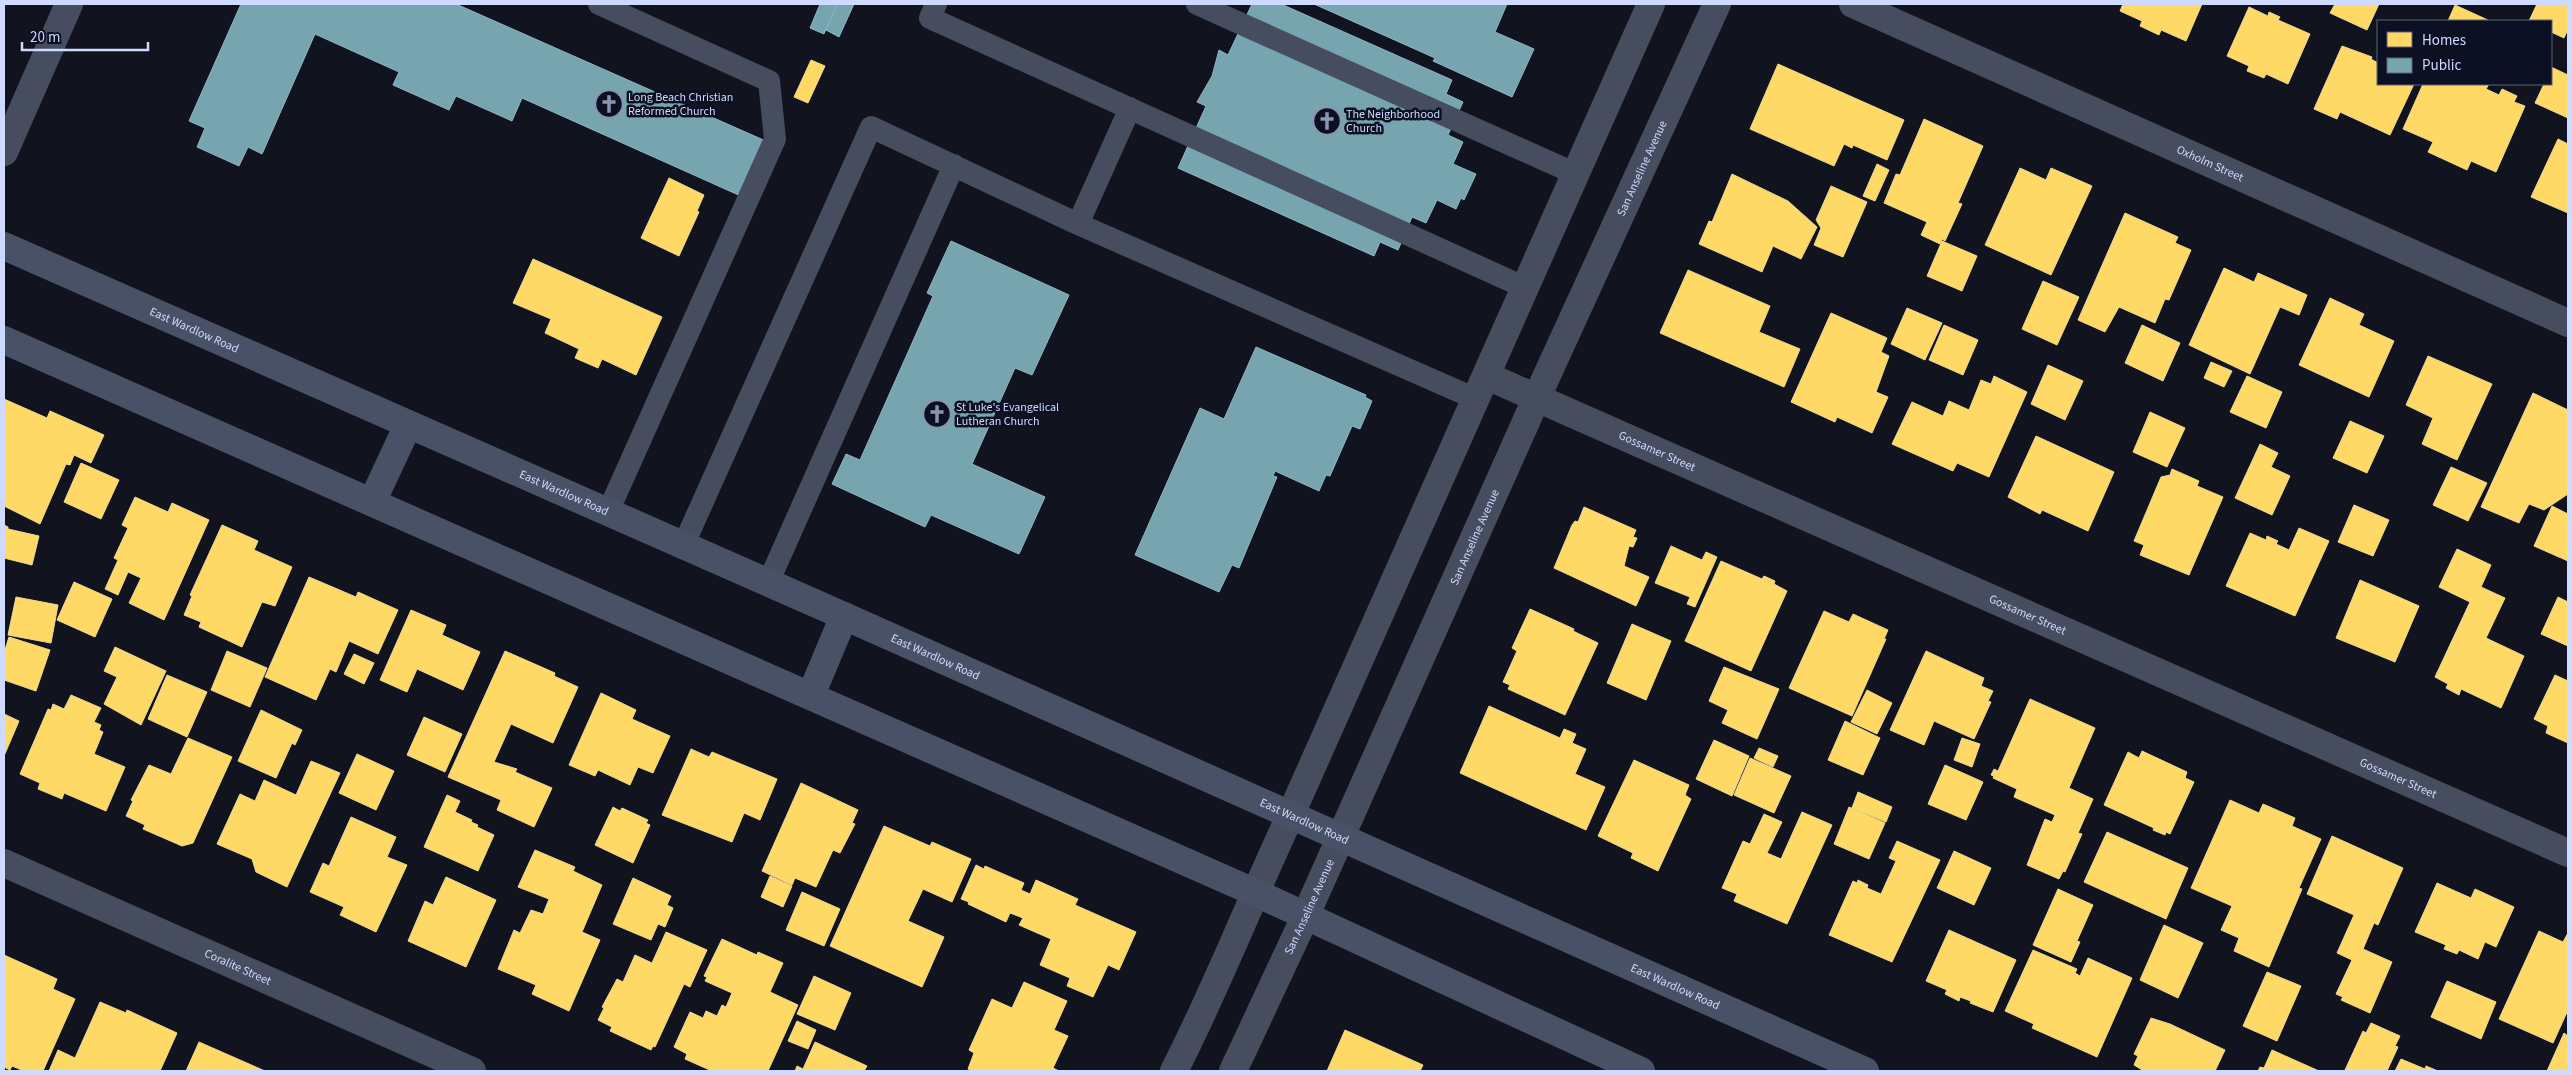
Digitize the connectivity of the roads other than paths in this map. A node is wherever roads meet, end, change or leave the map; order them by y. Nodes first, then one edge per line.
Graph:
1 (69, 4) edge
2 (599, 4) edge
3 (936, 4) edge
4 (1197, 4) edge
5 (1651, 4) edge
6 (1717, 4) edge
7 (1853, 4) edge
8 (1130, 108) junction
9 (4, 152) edge
10 (954, 165) junction
11 (1576, 174) junction
12 (1078, 224) junction
13 (4, 246) edge
14 (1526, 288) junction
15 (2568, 323) edge
16 (4, 340) edge
17 (1481, 387) junction
18 (1537, 397) junction
19 (408, 425) junction
20 (372, 502) junction
21 (608, 512) junction
22 (684, 546) junction
23 (768, 583) junction
24 (844, 616) junction
25 (811, 695) junction
26 (1291, 814) junction
27 (1341, 836) junction
28 (2568, 853) edge
29 (4, 863) edge
30 (1254, 892) junction
31 (1305, 916) junction
32 (472, 1071) edge
33 (1174, 1071) edge
34 (1233, 1071) edge
35 (1641, 1071) edge
36 (1865, 1071) edge

1 - 9 street
2 - 21 lane
3 - 8 lane
4 - 11 lane
5 - 11 street
6 - 18 street, San Anseline Avenue
7 - 15 street, Oxholm Street
8 - 12 lane
8 - 14 lane
10 - 12 lane
10 - 22 lane
10 - 23 lane
11 - 14 street
12 - 17 lane
13 - 19 main road, East Wardlow Road
14 - 17 street
16 - 20 main road
17 - 18 street, Gossamer Street
17 - 26 street
18 - 27 street, San Anseline Avenue
18 - 28 street, Gossamer Street
19 - 20 main road
19 - 21 main road, East Wardlow Road
20 - 25 main road
21 - 22 main road, East Wardlow Road
22 - 23 main road, East Wardlow Road
23 - 24 main road, East Wardlow Road
24 - 25 main road
24 - 26 main road, East Wardlow Road
25 - 30 main road
26 - 27 main road, East Wardlow Road
26 - 30 street
27 - 31 street, San Anseline Avenue
27 - 36 main road, East Wardlow Road
29 - 32 street, Coralite Street
30 - 31 main road
30 - 33 street
31 - 34 street, San Anseline Avenue
31 - 35 main road

